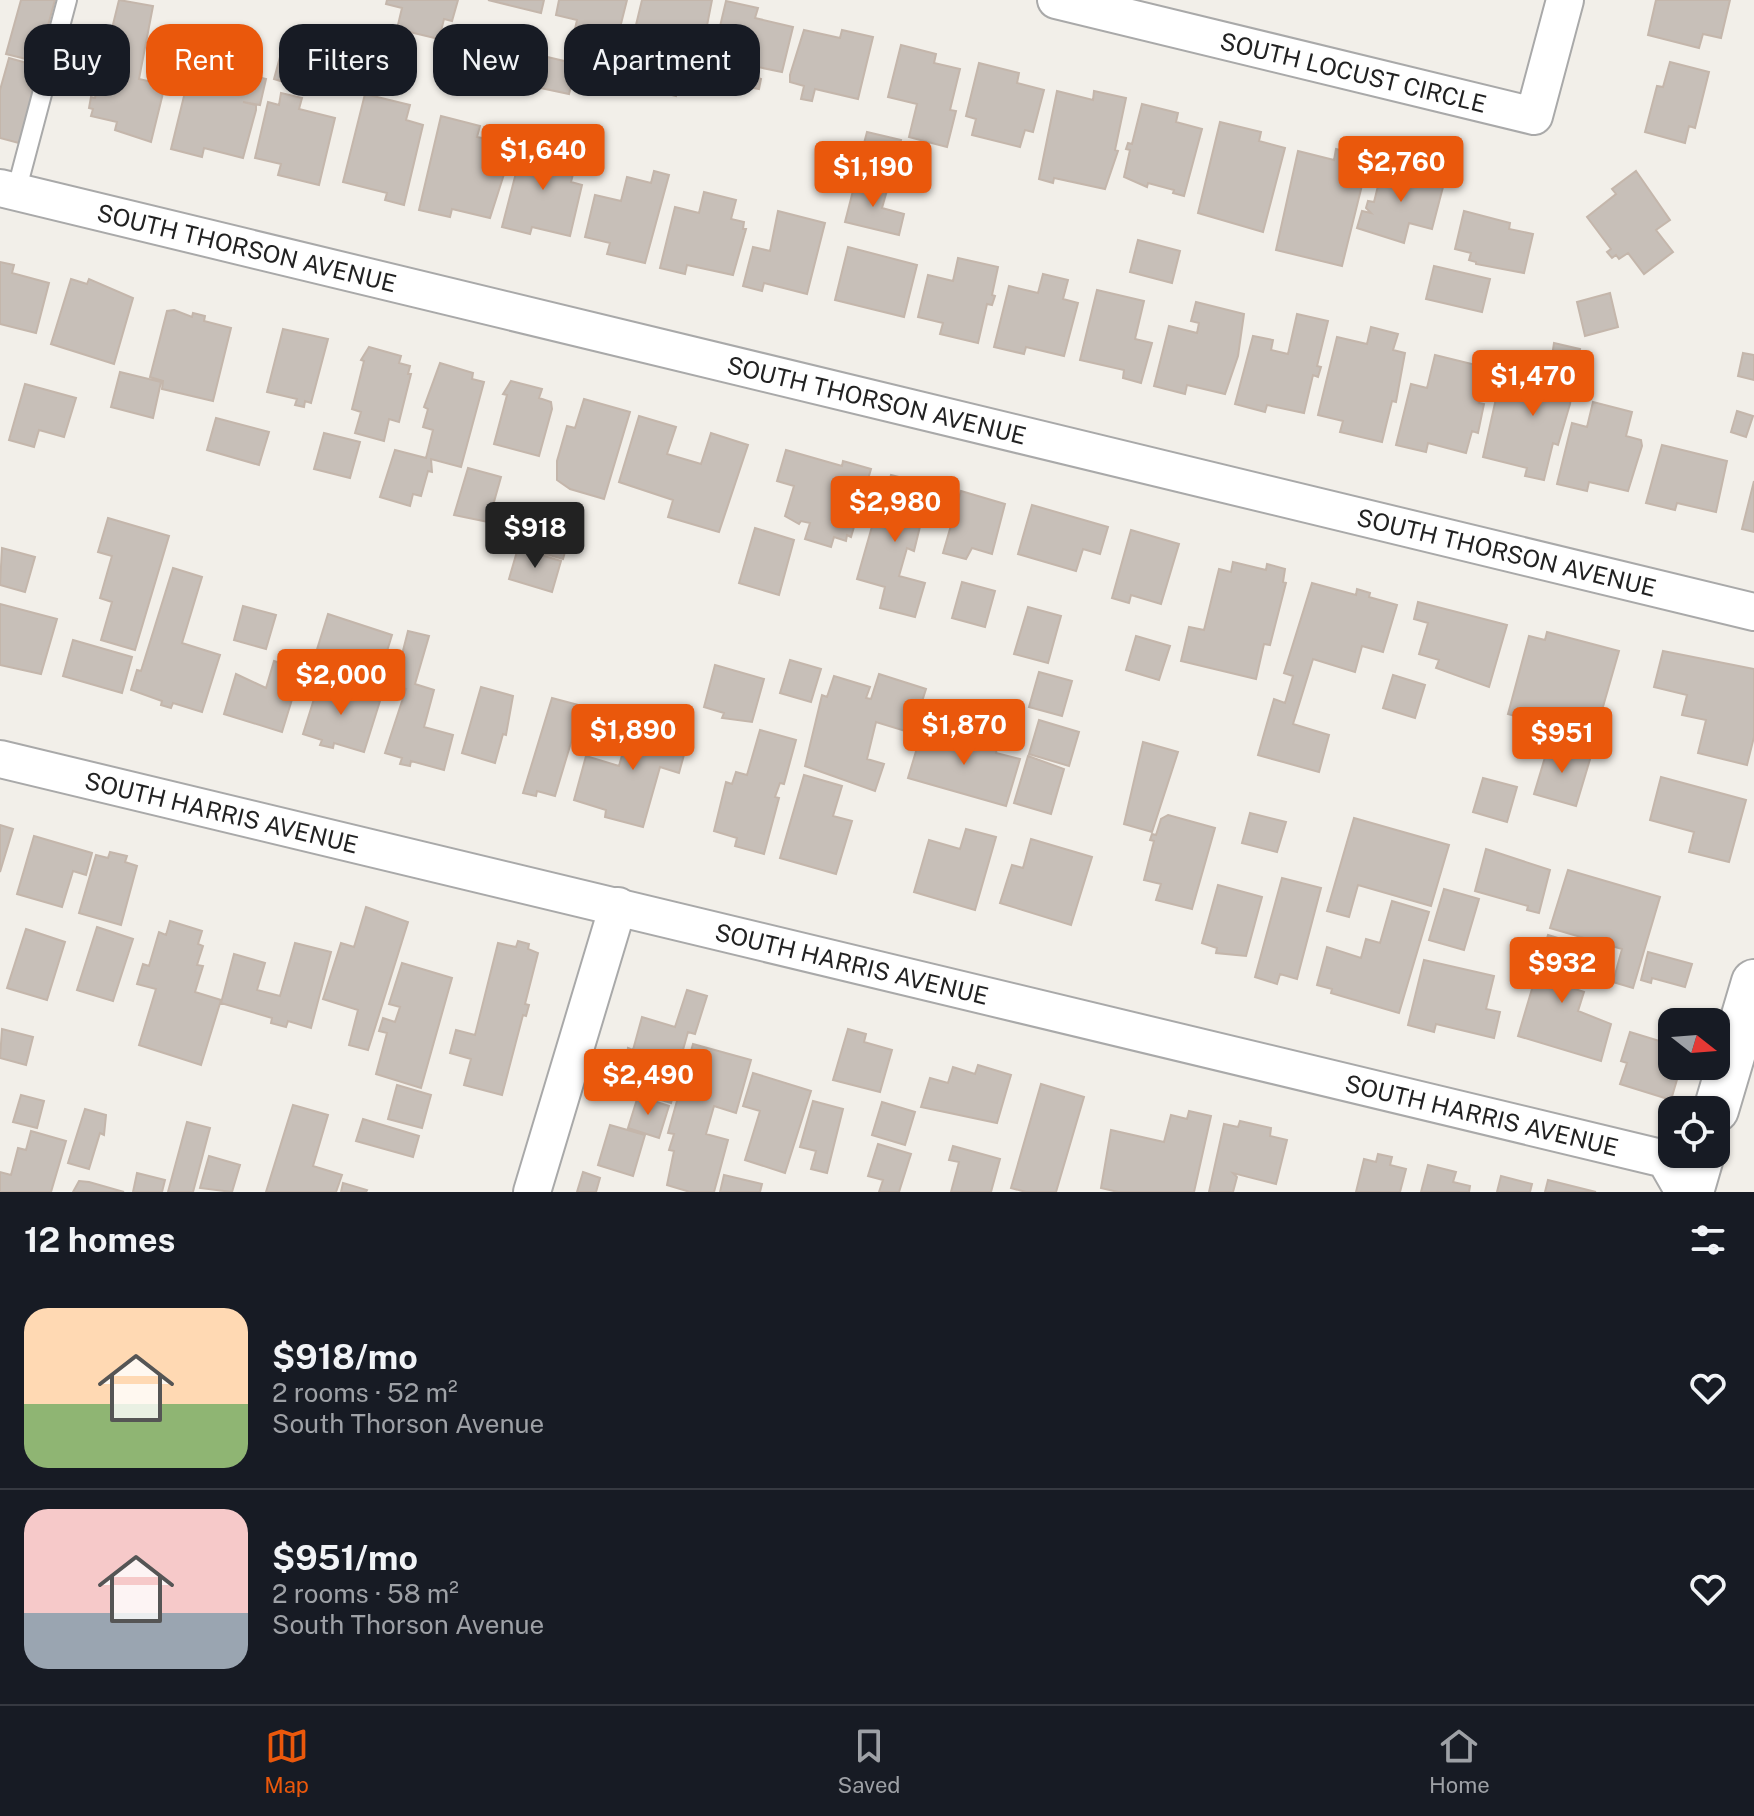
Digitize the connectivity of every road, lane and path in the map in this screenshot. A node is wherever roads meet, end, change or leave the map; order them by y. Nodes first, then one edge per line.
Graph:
1 (67, 0) edge
2 (1056, 0) edge
3 (1565, 0) edge
4 (8, 190) edge
5 (1754, 612) edge
6 (0, 759) edge
7 (618, 906) junction
8 (1754, 982) edge
9 (1720, 1096) edge
10 (1698, 1168) edge
11 (532, 1192) edge
12 (1684, 1192) edge
13 (1691, 1192) edge

1 - 4 lane
2 - 3 street, SOUTH LOCUST CIRCLE
4 - 5 street, SOUTH THORSON AVENUE
6 - 7 street, SOUTH HARRIS AVENUE
7 - 11 street
7 - 12 street, SOUTH HARRIS AVENUE
8 - 9 street
10 - 13 street

